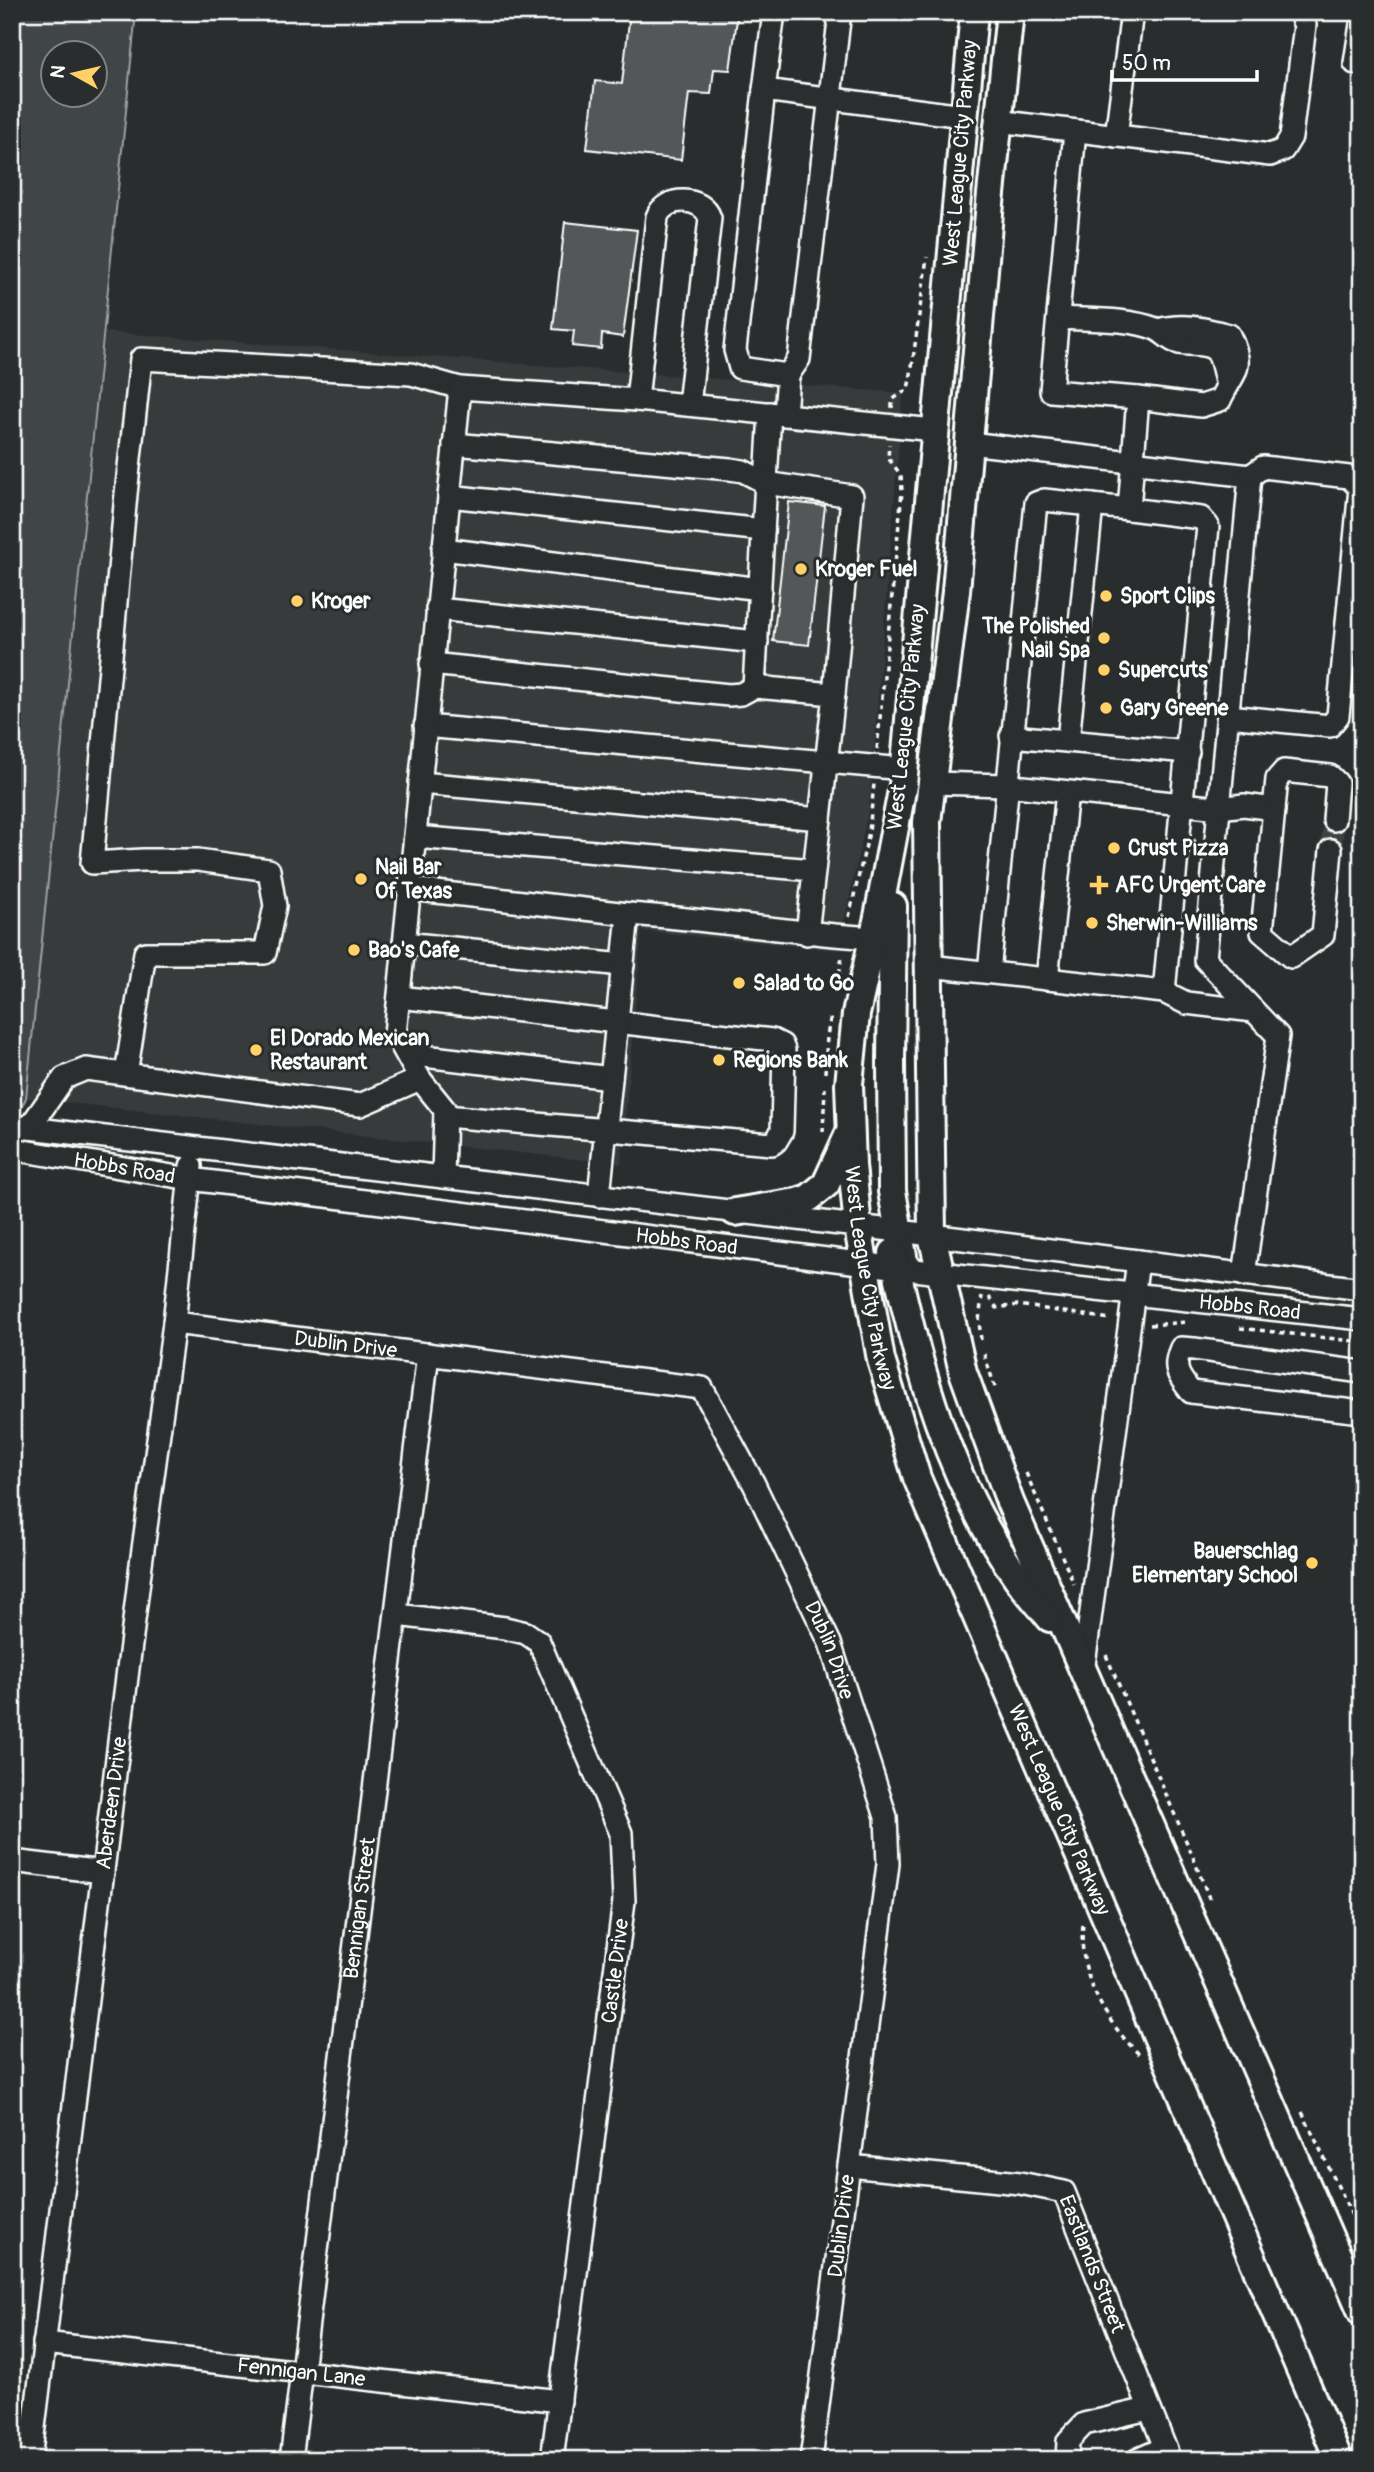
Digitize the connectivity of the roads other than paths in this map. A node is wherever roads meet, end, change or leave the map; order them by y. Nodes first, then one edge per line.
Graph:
1 (774, 12) edge
2 (840, 12) edge
3 (974, 12) edge
4 (1010, 12) edge
5 (1132, 12) edge
6 (1299, 12) edge
7 (1362, 18) edge
8 (1362, 64) edge
9 (764, 90) junction
10 (830, 98) junction
11 (963, 116) junction
12 (999, 121) junction
13 (1074, 131) junction
14 (1116, 136) junction
15 (1059, 317) junction
16 (788, 375) junction
17 (460, 388) junction
18 (1139, 398) junction
19 (637, 400) junction
20 (689, 405) junction
21 (778, 414) junction
22 (934, 430) junction
23 (969, 443) junction
24 (454, 444) junction
25 (1132, 462) junction
26 (1250, 476) junction
27 (766, 483) junction
28 (449, 496) junction
29 (1093, 505) junction
30 (1129, 509) junction
31 (763, 530) junction
32 (443, 549) junction
33 (760, 589) junction
34 (437, 610) junction
35 (757, 642) junction
36 (431, 664) junction
37 (754, 687) junction
38 (834, 694) junction
39 (1228, 716) junction
40 (425, 726) junction
41 (1011, 736) junction
42 (1068, 741) junction
43 (1188, 752) junction
44 (826, 763) junction
45 (904, 777) junction
46 (420, 783) junction
47 (932, 783) junction
48 (1006, 785) junction
49 (1068, 792) junction
50 (1183, 805) junction
51 (1219, 808) junction
52 (1275, 809) junction
53 (820, 819) junction
54 (1334, 820) tunnel mouth
55 (415, 837) junction
56 (1331, 850) tunnel mouth
57 (814, 870) junction
58 (410, 889) junction
59 (628, 914) junction
60 (807, 934) junction
61 (873, 938) junction
62 (404, 943) junction
63 (622, 965) junction
64 (929, 965) junction
65 (989, 972) junction
66 (1047, 979) junction
67 (1164, 992) junction
68 (399, 997) junction
69 (1255, 1011) junction
70 (617, 1021) junction
71 (407, 1054) junction
72 (126, 1074) junction
73 (611, 1078) junction
74 (420, 1079) junction
75 (445, 1116) junction
76 (21, 1127) edge
77 (606, 1131) junction
78 (851, 1131) junction
79 (193, 1148) junction
80 (12, 1149) edge
81 (443, 1177) junction
82 (190, 1179) junction
83 (599, 1196) junction
84 (735, 1212) junction
85 (858, 1227) junction
86 (894, 1231) junction
87 (932, 1235) junction
88 (1138, 1261) junction
89 (865, 1263) junction
90 (901, 1268) junction
91 (939, 1273) junction
92 (1244, 1275) junction
93 (1362, 1289) edge
94 (1134, 1294) junction
95 (1362, 1319) edge
96 (174, 1323) junction
97 (428, 1354) junction
98 (1362, 1372) edge
99 (1362, 1412) edge
100 (397, 1615) junction
101 (1080, 1664) junction
102 (12, 1861) edge
103 (103, 1872) junction
104 (849, 2166) junction
105 (1362, 2312) edge
106 (44, 2343) junction
107 (302, 2372) junction
108 (560, 2401) junction
109 (1148, 2409) junction
110 (1167, 2454) edge
111 (30, 2460) edge
112 (291, 2460) edge
113 (552, 2460) edge
114 (811, 2460) edge
115 (1067, 2460) edge
116 (1137, 2460) edge
117 (1339, 2460) edge

1 - 9 street
2 - 10 street
3 - 11 main road, West League City Parkway
4 - 12 main road, West League City Parkway
5 - 14 street
6 - 14 street
7 - 8 street
9 - 10 street
9 - 16 street
10 - 11 street
10 - 16 street
11 - 12 main road
11 - 22 main road, West League City Parkway
12 - 13 street
12 - 23 main road, West League City Parkway
13 - 14 street
13 - 15 street
15 - 18 street
15 - 18 street
16 - 21 street
17 - 19 street
17 - 24 street
17 - 72 street
18 - 25 street
19 - 20 street
19 - 20 street
20 - 21 street
21 - 22 street
21 - 27 street
22 - 23 main road
22 - 45 main road, West League City Parkway
23 - 25 street
23 - 47 main road, West League City Parkway
24 - 27 street
24 - 28 street
25 - 26 street
25 - 30 street
26 - 39 street
26 - 39 street
27 - 31 street
27 - 38 street
28 - 31 street
28 - 32 street
29 - 30 street
29 - 41 street
29 - 42 street
30 - 43 street
31 - 33 street
32 - 33 street
32 - 34 street
33 - 35 street
34 - 35 street
34 - 36 street
35 - 37 street
36 - 37 street
36 - 40 street
37 - 38 street
38 - 44 street
39 - 51 street
40 - 44 street
40 - 46 street
41 - 42 street
41 - 48 street
42 - 43 street
43 - 50 street
44 - 45 street
44 - 53 street
45 - 61 main road, West League City Parkway
45 - 86 main road
46 - 53 street
46 - 55 street
47 - 48 street
47 - 64 main road, West League City Parkway
48 - 49 street
48 - 65 street
49 - 50 street
49 - 66 street
50 - 51 street
50 - 67 street
51 - 52 street
51 - 69 street
52 - 54 street
52 - 56 street
53 - 57 street
55 - 57 street
55 - 58 street
57 - 60 street
58 - 59 street
58 - 62 street
59 - 60 street
59 - 63 street
60 - 61 street
61 - 78 main road, West League City Parkway
62 - 63 street
62 - 68 street
63 - 70 street
64 - 65 street
64 - 87 main road, West League City Parkway
65 - 66 street
66 - 67 street
67 - 69 street
68 - 70 street
68 - 71 street
69 - 92 street
70 - 73 street
70 - 77 street
71 - 73 street
71 - 74 street
72 - 74 street
72 - 76 street
73 - 77 street
74 - 75 street
75 - 77 street
75 - 81 street
76 - 79 street, Hobbs Road
77 - 83 street
78 - 84 main road
78 - 85 main road, West League City Parkway
79 - 81 street, Hobbs Road
79 - 82 street, Aberdeen Drive
80 - 82 street, Hobbs Road
81 - 83 street, Hobbs Road
82 - 89 street, Hobbs Road
82 - 96 street, Aberdeen Drive
83 - 84 street, Hobbs Road
84 - 85 street, Hobbs Road
85 - 86 street, Hobbs Road
85 - 89 main road, West League City Parkway
86 - 87 street, Hobbs Road
86 - 90 main road
87 - 88 street, Hobbs Road
87 - 91 main road, West League City Parkway
88 - 92 street, Hobbs Road
88 - 94 street
89 - 90 street, Hobbs Road
89 - 117 main road, West League City Parkway
90 - 91 street, Hobbs Road
90 - 101 main road
91 - 94 street, Hobbs Road
91 - 101 main road, West League City Parkway
92 - 93 street, Hobbs Road
94 - 95 street, Hobbs Road
94 - 101 street
96 - 97 street, Dublin Drive
96 - 103 street, Aberdeen Drive
97 - 100 street, Bennigan Street
97 - 104 street, Dublin Drive
98 - 99 street
100 - 107 street, Bennigan Street
100 - 108 street, Castle Drive
101 - 105 main road, West League City Parkway
102 - 103 street
103 - 106 street, Aberdeen Drive
104 - 109 street, Eastlands Street
104 - 114 street, Dublin Drive
106 - 107 street, Fennigan Lane
106 - 111 street, Aberdeen Drive
107 - 108 street, Fennigan Lane
107 - 112 street, Bennigan Street
108 - 113 street, Castle Drive
109 - 110 street, Eastlands Street
109 - 115 street
110 - 116 street

